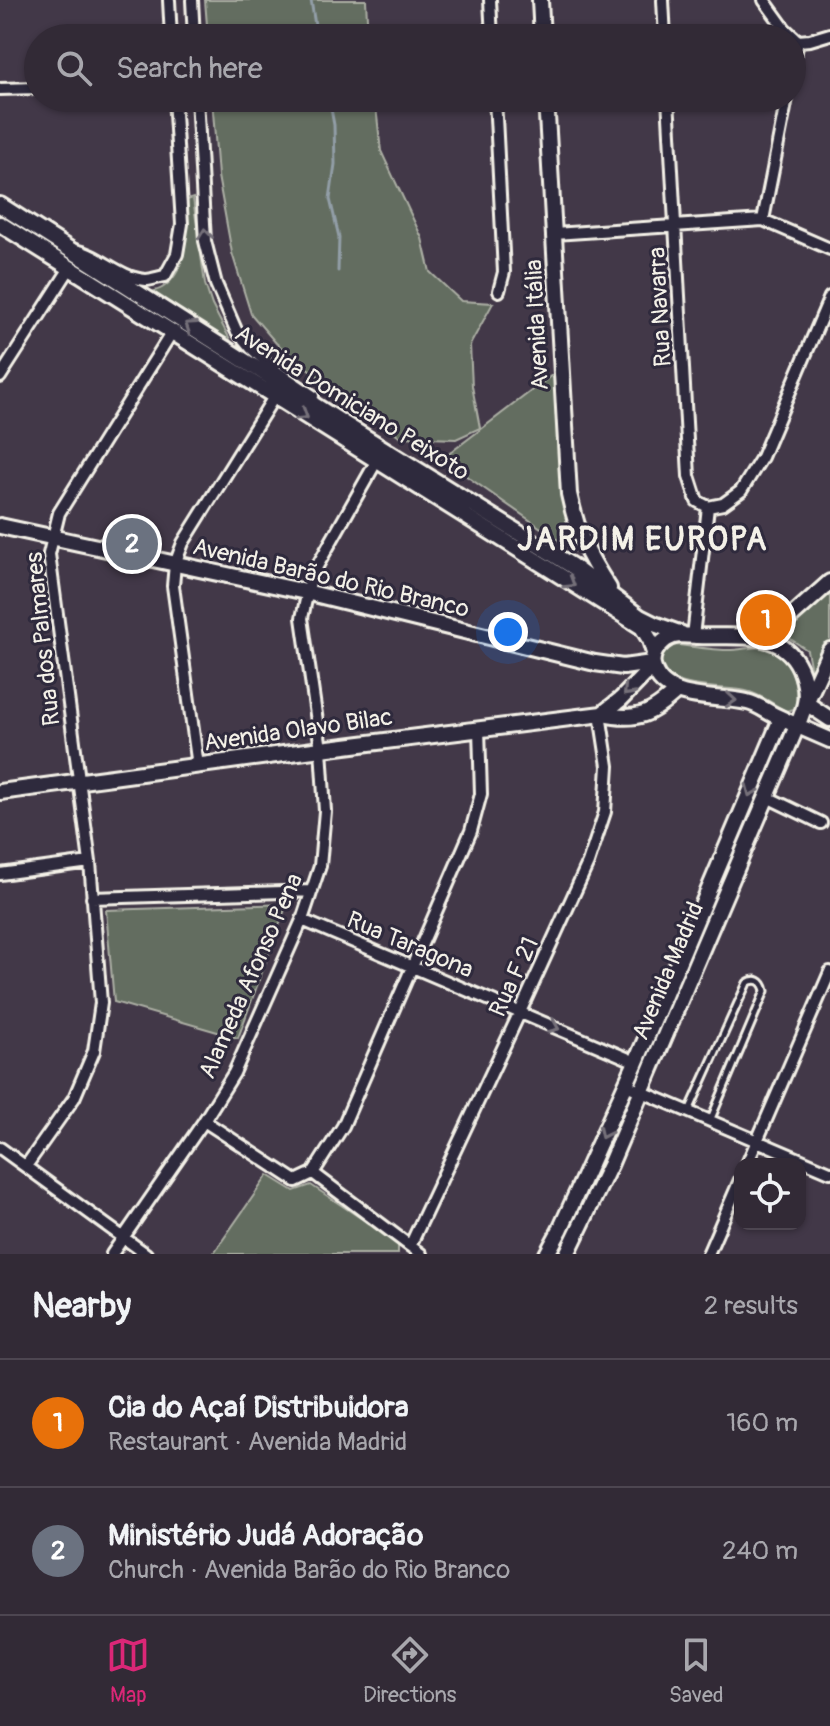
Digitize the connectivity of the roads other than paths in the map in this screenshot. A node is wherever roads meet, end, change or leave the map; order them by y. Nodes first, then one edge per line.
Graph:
1 (169, 0) edge
2 (192, 0) edge
3 (490, 0) edge
4 (540, 0) edge
5 (663, 0) edge
6 (764, 0) edge
7 (170, 24) edge
8 (193, 24) edge
9 (491, 24) edge
10 (541, 24) edge
11 (664, 24) edge
12 (781, 24) edge
13 (830, 34) edge
14 (806, 40) edge
15 (24, 88) edge
16 (0, 89) edge
17 (175, 112) edge
18 (198, 112) edge
19 (496, 112) edge
20 (547, 112) edge
21 (669, 112) edge
22 (784, 112) edge
23 (198, 123) junction
24 (176, 124) junction
25 (201, 170) junction
26 (178, 171) junction
27 (203, 195) junction
28 (180, 196) junction
29 (0, 205) edge
30 (763, 220) junction
31 (0, 224) edge
32 (675, 225) junction
33 (554, 234) junction
34 (69, 248) junction
35 (830, 249) edge
36 (70, 268) junction
37 (499, 291) dead end
38 (830, 297) edge
39 (172, 332) junction
40 (0, 377) edge
41 (274, 397) junction
42 (344, 424) junction
43 (376, 462) junction
44 (708, 507) junction
45 (0, 526) edge
46 (52, 537) junction
47 (584, 547) junction
48 (175, 564) junction
49 (572, 566) junction
50 (830, 582) edge
51 (306, 592) junction
52 (614, 595) junction
53 (688, 635) junction
54 (759, 638) junction
55 (830, 650) edge
56 (653, 660) junction
57 (677, 691) junction
58 (806, 703) junction
59 (601, 714) junction
60 (781, 719) junction
61 (830, 719) edge
62 (797, 726) junction
63 (479, 729) junction
64 (830, 740) edge
65 (321, 749) junction
66 (198, 766) junction
67 (80, 782) junction
68 (0, 792) edge
69 (767, 797) junction
70 (821, 823) dead end
71 (90, 862) junction
72 (0, 874) edge
73 (312, 891) junction
74 (92, 898) junction
75 (302, 920) junction
76 (411, 968) junction
77 (830, 972) edge
78 (520, 1012) junction
79 (636, 1062) junction
80 (626, 1085) junction
81 (641, 1091) junction
82 (688, 1112) junction
83 (204, 1121) junction
84 (710, 1121) junction
85 (757, 1141) junction
86 (0, 1148) edge
87 (750, 1158) edge
88 (26, 1166) junction
89 (830, 1172) edge
90 (313, 1173) junction
91 (734, 1194) edge
92 (124, 1238) junction
93 (410, 1246) junction
94 (112, 1254) edge
95 (146, 1254) edge
96 (421, 1254) edge
97 (547, 1254) edge
98 (567, 1254) edge
99 (708, 1254) edge

1 - 7 street
2 - 8 street
3 - 9 street
4 - 10 main road
5 - 11 street
6 - 12 street
13 - 14 street
15 - 16 street
17 - 24 street
18 - 23 street
19 - 37 street
20 - 33 main road, Avenida Itália
21 - 32 street, Rua Navarra
22 - 30 street
23 - 24 street
23 - 25 street
24 - 26 street
25 - 26 street
25 - 27 street
26 - 28 street
27 - 28 street
42 -> 27 street
28 - 34 street
29 - 34 main road, Avenida Domiciano Peixoto
30 - 32 street
30 - 35 street
31 - 36 main road, Avenida Domiciano Peixoto
32 - 33 street
32 - 44 street, Rua Navarra
33 - 47 main road, Avenida Itália
42 -> 34 main road, Avenida Domiciano Peixoto
36 - 39 main road, Avenida Domiciano Peixoto
36 - 40 street
38 - 44 street
39 - 41 main road, Avenida Domiciano Peixoto
39 - 46 street, Rua dos Palmares
41 -> 43 main road, Avenida Domiciano Peixoto
41 - 48 street
42 - 49 main road, Avenida Domiciano Peixoto
43 - 51 street, Alameda Afonso Pena
43 -> 56 main road, Avenida Domiciano Peixoto
44 - 53 street
45 - 46 main road, Avenida Barão do Rio Branco
46 - 48 main road, Avenida Barão do Rio Branco
46 - 67 street, Rua dos Palmares
47 - 49 main road
47 - 52 main road, Avenida Itália
48 - 51 main road, Avenida Barão do Rio Branco
48 - 66 street
49 - 52 main road, Avenida Domiciano Peixoto
50 - 54 main road
51 - 56 main road, Avenida Barão do Rio Branco
51 - 65 street, Alameda Afonso Pena
52 - 53 main road, Avenida Domiciano Peixoto
53 - 54 main road, Avenida Domiciano Peixoto
53 - 56 main road
54 - 58 main road
55 - 58 main road, Avenida Madrid
56 - 57 main road, Avenida Domiciano Peixoto
56 -> 59 main road
57 - 59 main road, Avenida Olavo Bilac
57 -> 60 main road
58 - 61 main road
58 - 62 main road, Avenida Madrid
59 - 63 main road, Avenida Olavo Bilac
59 - 78 street, Rua F 21
60 - 62 main road
60 -> 79 main road, Avenida Madrid
62 - 64 main road
62 - 69 main road, Avenida Madrid
63 - 65 main road, Avenida Olavo Bilac
63 - 76 street
65 - 66 main road, Avenida Olavo Bilac
65 - 73 street, Alameda Afonso Pena
66 - 67 main road, Avenida Olavo Bilac
67 - 68 main road, Avenida Olavo Bilac
67 - 71 street, Rua dos Palmares
69 - 70 street
69 - 81 main road, Avenida Madrid
71 - 72 street
71 - 74 street, Rua dos Palmares
73 - 74 street
73 - 75 street, Alameda Afonso Pena
74 - 88 street, Rua dos Palmares
75 - 76 street, Rua Taragona
75 - 83 street, Alameda Afonso Pena
76 - 78 street, Rua Taragona
76 - 90 street
77 - 85 street
78 -> 79 street, Rua Taragona
78 - 93 street, Rua F 21
79 - 80 main road, Avenida Madrid
80 - 81 street
80 -> 97 main road, Avenida Madrid
81 - 82 street
81 - 98 main road, Avenida Madrid
82 - 84 street
82 - 84 lane
83 - 90 street
83 - 92 street, Alameda Afonso Pena
84 - 85 street
85 - 87 street
85 - 89 street
86 - 88 street
88 - 92 street
90 - 93 street
91 - 99 street
92 - 94 street, Alameda Afonso Pena
92 - 95 street
93 - 96 street

